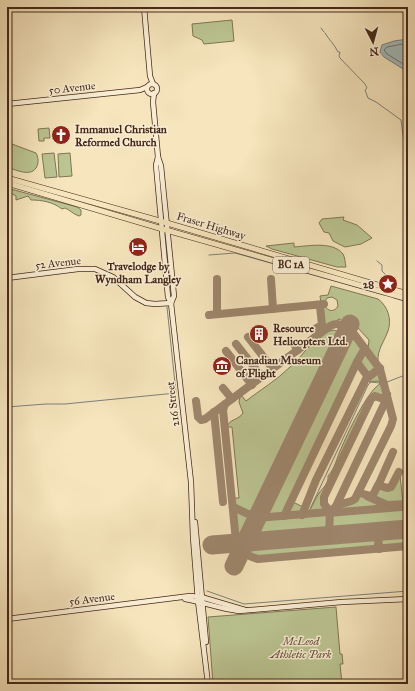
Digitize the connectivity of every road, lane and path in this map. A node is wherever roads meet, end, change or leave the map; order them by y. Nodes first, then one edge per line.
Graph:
1 (144, 7) edge
2 (150, 89) junction
3 (7, 104) edge
4 (158, 157) junction
5 (7, 178) edge
6 (7, 183) edge
7 (161, 221) junction
8 (167, 223) junction
9 (165, 230) junction
10 (7, 278) edge
11 (408, 294) edge
12 (408, 299) edge
13 (171, 303) junction
14 (200, 599) junction
15 (408, 599) edge
16 (217, 606) junction
17 (245, 610) junction
18 (7, 619) edge
19 (204, 619) junction
20 (208, 674) junction
21 (208, 684) edge

1 - 2 main road, 216 Street
2 - 3 main road, 50 Avenue
2 - 4 main road, 216 Street
4 - 7 main road, 216 Street
4 - 8 main road, 216 Street
5 - 7 main road, Fraser Highway / BC 1A
6 - 9 main road, Fraser Highway / BC 1A
7 - 8 main road, Fraser Highway / BC 1A
7 - 9 main road, 216 Street
8 - 9 main road, 216 Street
8 - 11 main road, Fraser Highway / BC 1A
9 - 12 main road, Fraser Highway / BC 1A
9 - 13 main road, 216 Street
10 - 13 main road, 52 Avenue
13 - 14 main road, 216 Street
14 - 16 main road, 56 Avenue
14 - 17 main road, 56 Avenue
14 - 18 main road, 56 Avenue
14 - 19 main road, 216 Street
14 - 20 main road, 216 Street
15 - 17 main road, 56 Avenue
16 - 17 main road, 56 Avenue
16 - 19 main road
19 - 20 main road, 216 Street
20 - 21 main road, 216 Street

